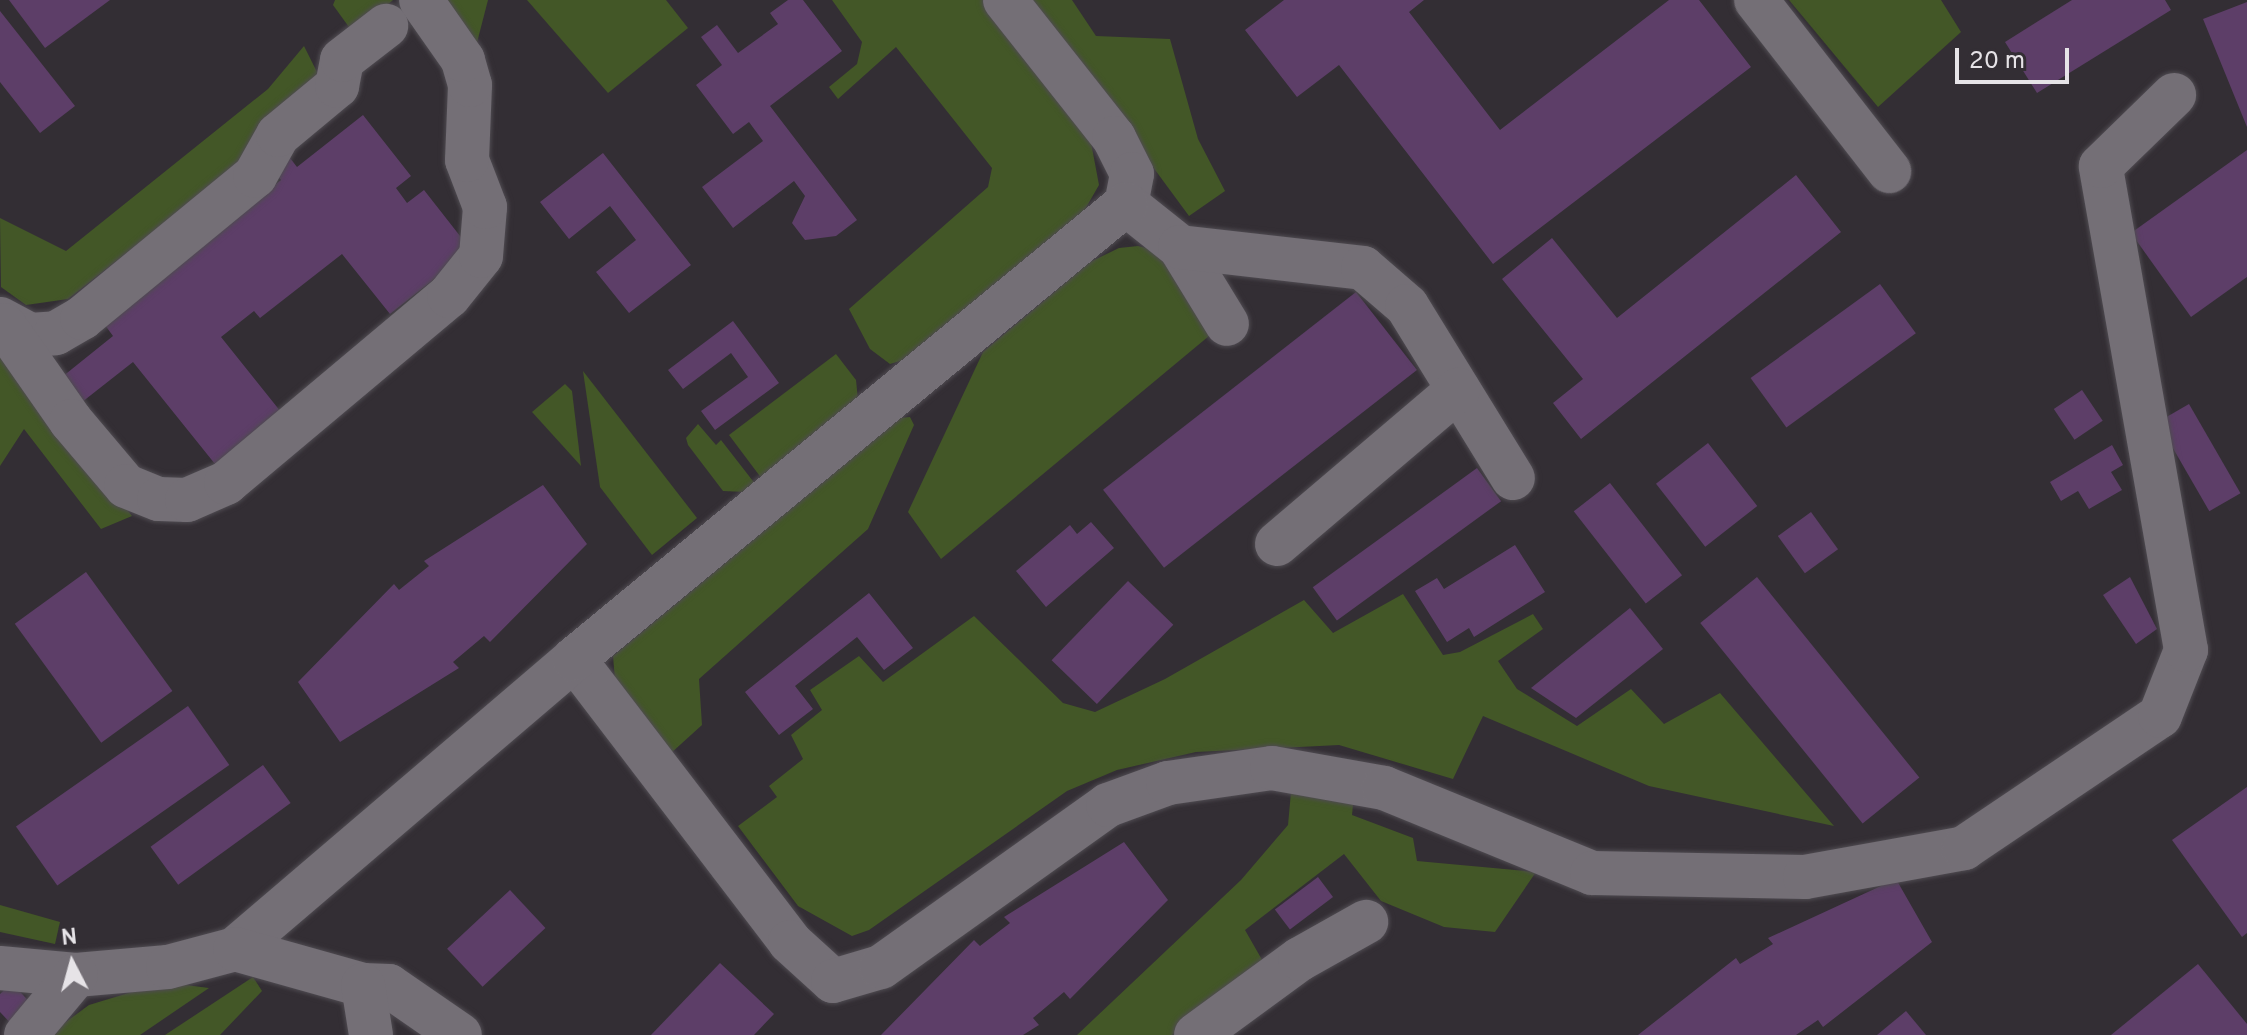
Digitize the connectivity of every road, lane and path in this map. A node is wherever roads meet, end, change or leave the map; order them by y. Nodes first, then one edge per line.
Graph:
1 (421, 0) edge
2 (1005, 0) edge
3 (1756, 0) edge
4 (386, 26) dead end
5 (2174, 95) dead end
6 (1889, 171) dead end
7 (1126, 204) junction
8 (1180, 247) junction
9 (2, 322) edge
10 (1227, 324) dead end
11 (1458, 390) junction
12 (1513, 478) dead end
13 (1277, 544) dead end
14 (574, 659) junction
15 (1366, 922) dead end
16 (235, 949) junction
17 (0, 968) edge
18 (76, 975) junction
19 (363, 985) junction
20 (26, 1035) edge
21 (371, 1035) edge
22 (460, 1035) edge
23 (1196, 1035) edge

1 - 9 street
2 - 7 street
3 - 6 street
4 - 9 street
5 - 14 street
7 - 8 street
7 - 14 street
8 - 10 street
8 - 11 street
11 - 12 street
11 - 13 street
14 - 16 street
15 - 23 street
16 - 18 street
16 - 19 street
17 - 18 street
18 - 20 street
19 - 21 street
19 - 22 street

